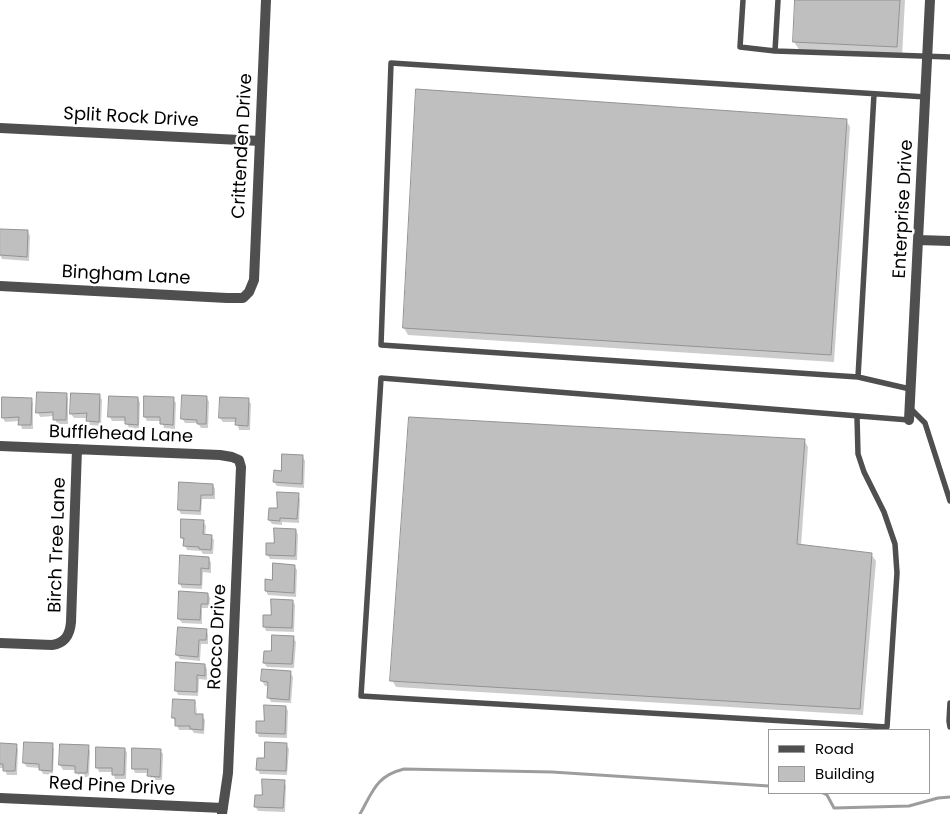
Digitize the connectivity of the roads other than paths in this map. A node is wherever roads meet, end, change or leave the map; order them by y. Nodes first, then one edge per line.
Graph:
1 (266, 0) edge
2 (743, 0) edge
3 (778, 0) edge
4 (930, 0) edge
5 (775, 51) junction
6 (928, 55) junction
7 (950, 57) edge
8 (874, 94) junction
9 (926, 97) junction
10 (0, 128) edge
11 (260, 141) junction
12 (918, 240) junction
13 (950, 241) edge
14 (0, 286) edge
15 (249, 292) joint
16 (858, 377) junction
17 (910, 390) junction
18 (910, 408) junction
19 (857, 417) junction
20 (909, 420) joint
21 (0, 446) edge
22 (77, 449) junction
23 (239, 460) joint
24 (950, 501) edge
25 (0, 643) edge
26 (950, 703) edge
27 (950, 727) edge
28 (0, 798) edge
29 (223, 811) edge

1 - 11 street, Crittenden Drive
2 - 5 lane
3 - 5 lane
4 - 6 street, Enterprise Drive
5 - 6 lane
6 - 7 lane
6 - 9 street, Enterprise Drive
8 - 9 lane
8 - 16 lane
8 - 16 lane
9 - 12 street, Enterprise Drive
10 - 11 street, Split Rock Drive
11 - 15 street, Crittenden Drive
12 - 13 street
12 - 17 street, Enterprise Drive
14 - 15 street, Bingham Lane
16 - 17 lane
17 - 18 street, Enterprise Drive
18 - 20 street, Enterprise Drive
18 - 24 lane
19 - 19 lane
19 - 20 lane
21 - 22 street, Bufflehead Lane
22 - 23 street, Bufflehead Lane
22 - 25 street, Birch Tree Lane
23 - 29 street, Rocco Drive
26 - 27 lane
28 - 29 street, Red Pine Drive

